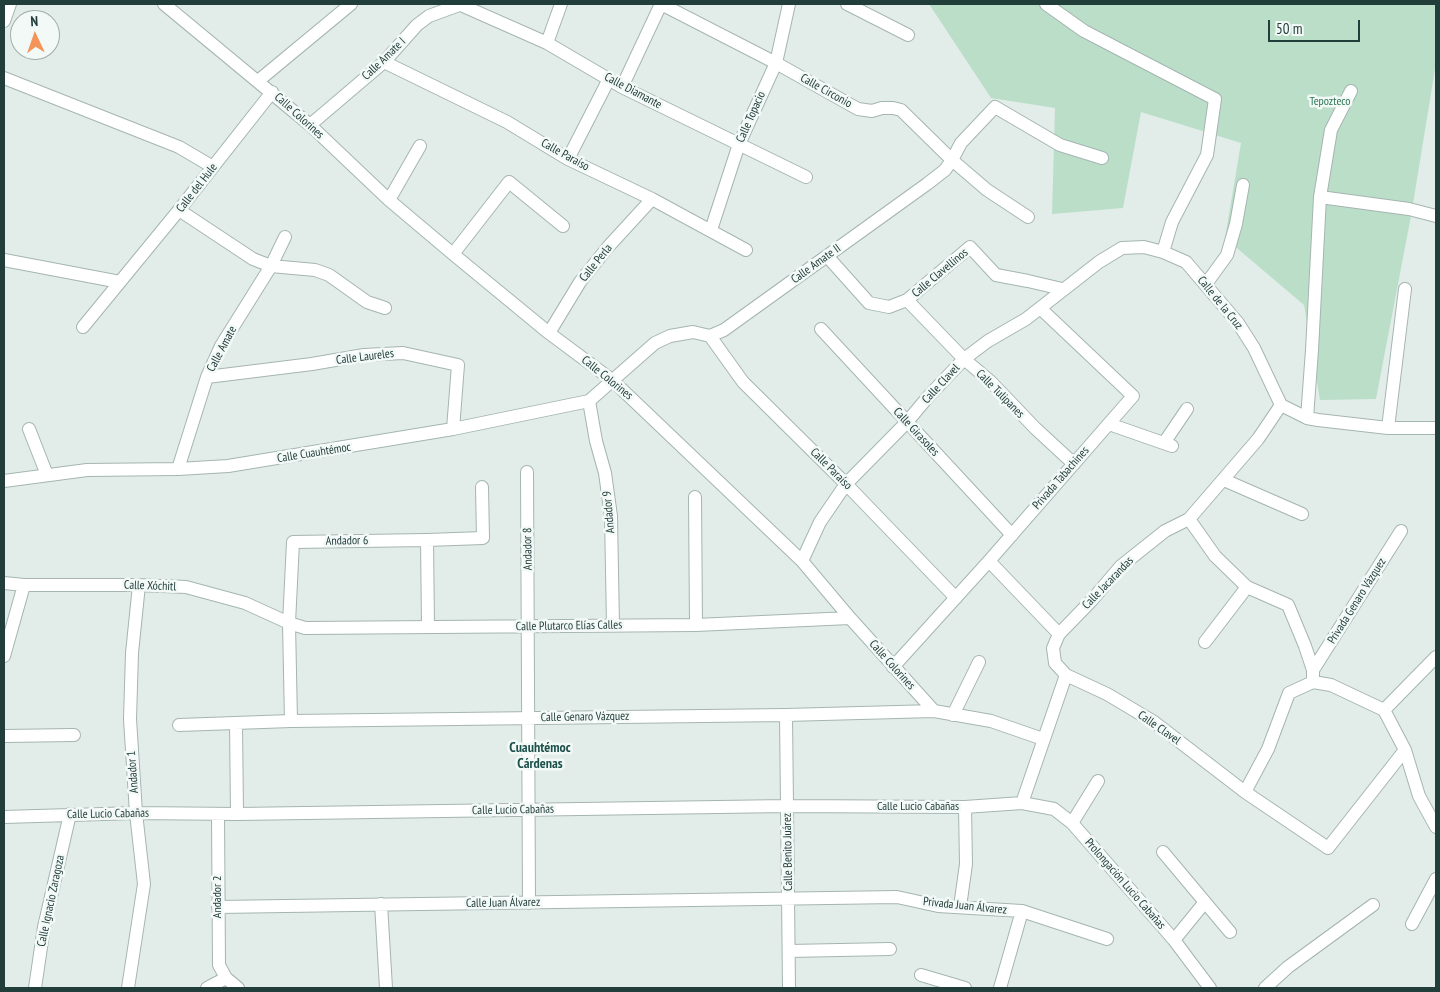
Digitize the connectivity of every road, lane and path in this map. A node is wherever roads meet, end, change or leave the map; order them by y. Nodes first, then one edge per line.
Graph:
1 (10, 4) edge
2 (167, 4) edge
3 (351, 4) edge
4 (462, 4) edge
5 (561, 4) edge
6 (661, 4) edge
7 (789, 4) edge
8 (846, 4) edge
9 (1046, 4) edge
10 (4, 21) edge
11 (908, 36) dead end
12 (547, 43) junction
13 (384, 62) junction
14 (776, 62) junction
15 (4, 78) edge
16 (609, 79) junction
17 (258, 81) junction
18 (622, 87) junction
19 (1351, 91) dead end
20 (272, 92) junction
21 (310, 124) junction
22 (739, 144) junction
23 (420, 146) dead end
24 (1102, 158) dead end
25 (568, 159) junction
26 (952, 160) junction
27 (213, 167) junction
28 (806, 177) dead end
29 (1243, 185) dead end
30 (1320, 197) junction
31 (652, 199) junction
32 (389, 200) junction
33 (180, 210) junction
34 (1436, 216) edge
35 (1028, 217) dead end
36 (563, 226) dead end
37 (711, 230) junction
38 (285, 237) dead end
39 (1122, 248) joint
40 (746, 250) dead end
41 (1163, 252) junction
42 (454, 254) junction
43 (827, 256) junction
44 (4, 260) edge
45 (271, 266) junction
46 (120, 282) junction
47 (1206, 284) junction
48 (1405, 289) dead end
49 (1062, 290) junction
50 (907, 300) junction
51 (385, 308) dead end
52 (1040, 308) junction
53 (83, 327) dead end
54 (821, 329) dead end
55 (549, 333) junction
56 (710, 336) junction
57 (964, 359) junction
58 (207, 377) junction
59 (612, 380) junction
60 (589, 401) junction
61 (1281, 405) junction
62 (1187, 409) dead end
63 (1307, 418) junction
64 (907, 422) junction
65 (1109, 424) junction
66 (1436, 428) edge
67 (28, 429) dead end
68 (453, 429) junction
69 (1395, 429) junction
70 (1074, 464) junction
71 (178, 469) junction
72 (527, 472) dead end
73 (47, 475) junction
74 (1224, 480) junction
75 (4, 481) edge
76 (846, 484) junction
77 (482, 487) dead end
78 (695, 498) dead end
79 (1302, 514) dead end
80 (1189, 519) junction
81 (1401, 531) dead end
82 (1012, 535) junction
83 (427, 540) junction
84 (802, 561) junction
85 (990, 561) junction
86 (4, 583) edge
87 (24, 585) junction
88 (140, 585) junction
89 (1248, 587) junction
90 (956, 598) junction
91 (850, 618) junction
92 (290, 623) junction
93 (614, 625) junction
94 (696, 625) junction
95 (428, 626) junction
96 (529, 626) junction
97 (1059, 634) junction
98 (1205, 642) dead end
99 (4, 656) edge
100 (1436, 657) edge
101 (979, 662) dead end
102 (893, 667) junction
103 (1066, 675) junction
104 (1313, 676) junction
105 (1384, 710) junction
106 (934, 711) junction
107 (786, 715) junction
108 (953, 715) junction
109 (529, 718) junction
110 (291, 721) junction
111 (236, 722) junction
112 (180, 725) dead end
113 (74, 735) dead end
114 (4, 736) edge
115 (1043, 739) junction
116 (1405, 750) junction
117 (1098, 782) dead end
118 (1245, 792) junction
119 (1022, 803) junction
120 (787, 806) junction
121 (965, 807) junction
122 (528, 810) junction
123 (136, 813) junction
124 (70, 814) junction
125 (218, 814) junction
126 (237, 814) junction
127 (4, 817) edge
128 (1072, 824) junction
129 (1436, 827) edge
130 (1163, 852) dead end
131 (1436, 879) edge
132 (788, 898) junction
133 (1204, 902) junction
134 (528, 903) junction
135 (381, 904) junction
136 (1373, 905) dead end
137 (218, 907) junction
138 (960, 907) junction
139 (1022, 911) junction
140 (1412, 924) dead end
141 (1230, 932) dead end
142 (1107, 939) dead end
143 (1174, 940) junction
144 (890, 949) dead end
145 (789, 951) junction
146 (921, 975) dead end
147 (226, 978) junction
148 (35, 988) edge
149 (128, 988) edge
150 (207, 988) edge
151 (238, 988) edge
152 (386, 988) edge
153 (790, 988) edge
154 (965, 988) edge
155 (1000, 988) edge
156 (1210, 988) edge
157 (1266, 988) edge

1 - 10 street
2 - 17 street, Calle Colorines
3 - 17 street
4 - 12 street, Calle Diamante
4 - 13 street, Calle Amate I
5 - 12 street
6 - 14 street, Calle Circonio
6 - 18 street
7 - 14 street, Calle Topacio
8 - 11 street
9 - 41 street
12 - 16 street, Calle Diamante
13 - 21 street, Calle Amate I
13 - 25 street, Calle Paraíso
14 - 22 street, Calle Topacio
14 - 26 street, Calle Circonio
15 - 27 street
16 - 18 street, Calle Diamante
16 - 25 street
17 - 20 street, Calle Colorines
18 - 22 street, Calle Diamante
19 - 30 street
20 - 21 street, Calle Colorines
20 - 27 street, Calle del Hule
21 - 32 street, Calle Colorines
22 - 28 street, Calle Diamante
22 - 37 street, Calle Topacio
23 - 32 street
24 - 26 street, Calle Amate II
25 - 31 street, Calle Paraíso
26 - 35 street, Calle Circonio
26 - 43 street, Calle Amate II
27 - 33 street, Calle del Hule
29 - 47 street
30 - 34 street
30 - 63 street
31 - 37 street, Calle Paraíso
31 - 55 street, Calle Perla
32 - 42 street, Calle Colorines
33 - 45 street
33 - 46 street, Calle del Hule
36 - 42 street
37 - 40 street, Calle Paraíso
38 - 45 street, Calle Amate
39 - 41 street, Calle de la Cruz
39 - 49 street, Calle Clavel
41 - 47 street, Calle de la Cruz
42 - 55 street, Calle Colorines
43 - 50 street, Calle Clavellinos
43 - 56 street, Calle Amate II
44 - 46 street
45 - 51 street
45 - 58 street, Calle Amate
46 - 53 street, Calle del Hule
47 - 61 street, Calle de la Cruz
48 - 69 street
49 - 50 street, Calle Clavellinos
49 - 52 street, Calle Clavel
50 - 57 street, Calle Tulipanes
52 - 57 street, Calle Clavel
52 - 65 street, Privada Tabachines
54 - 64 street, Calle Girasoles
55 - 59 street, Calle Colorines
56 - 59 street
56 - 76 street, Calle Paraíso
57 - 64 street, Calle Clavel
57 - 70 street, Calle Tulipanes
58 - 68 street, Calle Laureles
58 - 71 street, Calle Amate
59 - 60 street
59 - 84 street, Calle Colorines
60 - 68 street, Calle Cuauhtémoc
60 - 93 street, Andador 9
61 - 63 street
61 - 74 street, Calle Jacarandas
62 - 65 street
63 - 69 street
64 - 76 street, Calle Clavel
64 - 82 street, Calle Girasoles
65 - 70 street, Privada Tabachines
66 - 69 street
67 - 73 street
68 - 71 street, Calle Cuauhtémoc
70 - 82 street, Privada Tabachines
71 - 73 street, Calle Cuauhtémoc
72 - 96 street, Andador 8
73 - 75 street, Calle Cuauhtémoc
74 - 79 street
74 - 80 street, Calle Jacarandas
76 - 84 street, Calle Clavel
76 - 90 street, Calle Paraíso
77 - 83 street, Andador 6
78 - 94 street
80 - 89 street
80 - 97 street, Calle Jacarandas
81 - 104 street, Privada Genaro Vázquez
82 - 85 street, Privada Tabachines
83 - 92 street, Andador 6
83 - 95 street
84 - 91 street, Calle Colorines
85 - 90 street, Privada Tabachines
85 - 97 street
86 - 87 street, Calle Xóchitl
87 - 88 street, Calle Xóchitl
87 - 99 street
88 - 92 street, Calle Xóchitl
88 - 123 street, Andador 1
89 - 98 street
89 - 104 street
90 - 102 street, Privada Tabachines
91 - 94 street, Calle Plutarco Elías Calles
91 - 102 street, Calle Colorines
92 - 95 street, Calle Plutarco Elías Calles
92 - 110 street
93 - 94 street, Calle Plutarco Elías Calles
93 - 96 street, Calle Plutarco Elías Calles
95 - 96 street, Calle Plutarco Elías Calles
96 - 109 street, Andador 8
97 - 103 street
100 - 105 street
101 - 108 street
102 - 106 street, Calle Colorines
103 - 115 street
103 - 118 street, Calle Clavel
104 - 105 street
104 - 118 street
105 - 116 street
106 - 107 street, Calle Genaro Vázquez
106 - 108 street
107 - 109 street, Calle Genaro Vázquez
107 - 120 street, Calle Benito Juárez
108 - 115 street
109 - 110 street, Calle Genaro Vázquez
109 - 122 street, Andador 8
110 - 111 street, Calle Genaro Vázquez
111 - 112 street
111 - 126 street
113 - 114 street
115 - 119 street
116 - 118 street, Calle Clavel
116 - 129 street
117 - 128 street
119 - 121 street, Calle Lucio Cabañas
119 - 128 street, Prolongación Lucio Cabañas
120 - 121 street, Calle Lucio Cabañas
120 - 122 street, Calle Lucio Cabañas
120 - 132 street, Calle Benito Juárez
121 - 138 street
122 - 126 street, Calle Lucio Cabañas
122 - 134 street, Andador 8
123 - 124 street, Calle Lucio Cabañas
123 - 125 street, Calle Lucio Cabañas
123 - 149 street, Andador 1
124 - 127 street, Calle Lucio Cabañas
124 - 148 street, Calle Ignacio Zaragoza
125 - 126 street, Calle Lucio Cabañas
125 - 137 street, Andador 2
128 - 143 street, Prolongación Lucio Cabañas
130 - 133 street
131 - 140 street
132 - 134 street, Calle Juan Álvarez
132 - 138 street, Privada Juan Álvarez
132 - 145 street, Calle Benito Juárez
133 - 141 street
133 - 143 street
134 - 135 street, Calle Juan Álvarez
135 - 137 street, Calle Juan Álvarez
135 - 152 street
136 - 157 street
137 - 147 street, Andador 2
138 - 139 street, Privada Juan Álvarez
139 - 142 street, Privada Juan Álvarez
139 - 155 street
143 - 156 street, Prolongación Lucio Cabañas
144 - 145 street
145 - 153 street, Calle Benito Juárez
146 - 154 street
147 - 150 street
147 - 151 street

